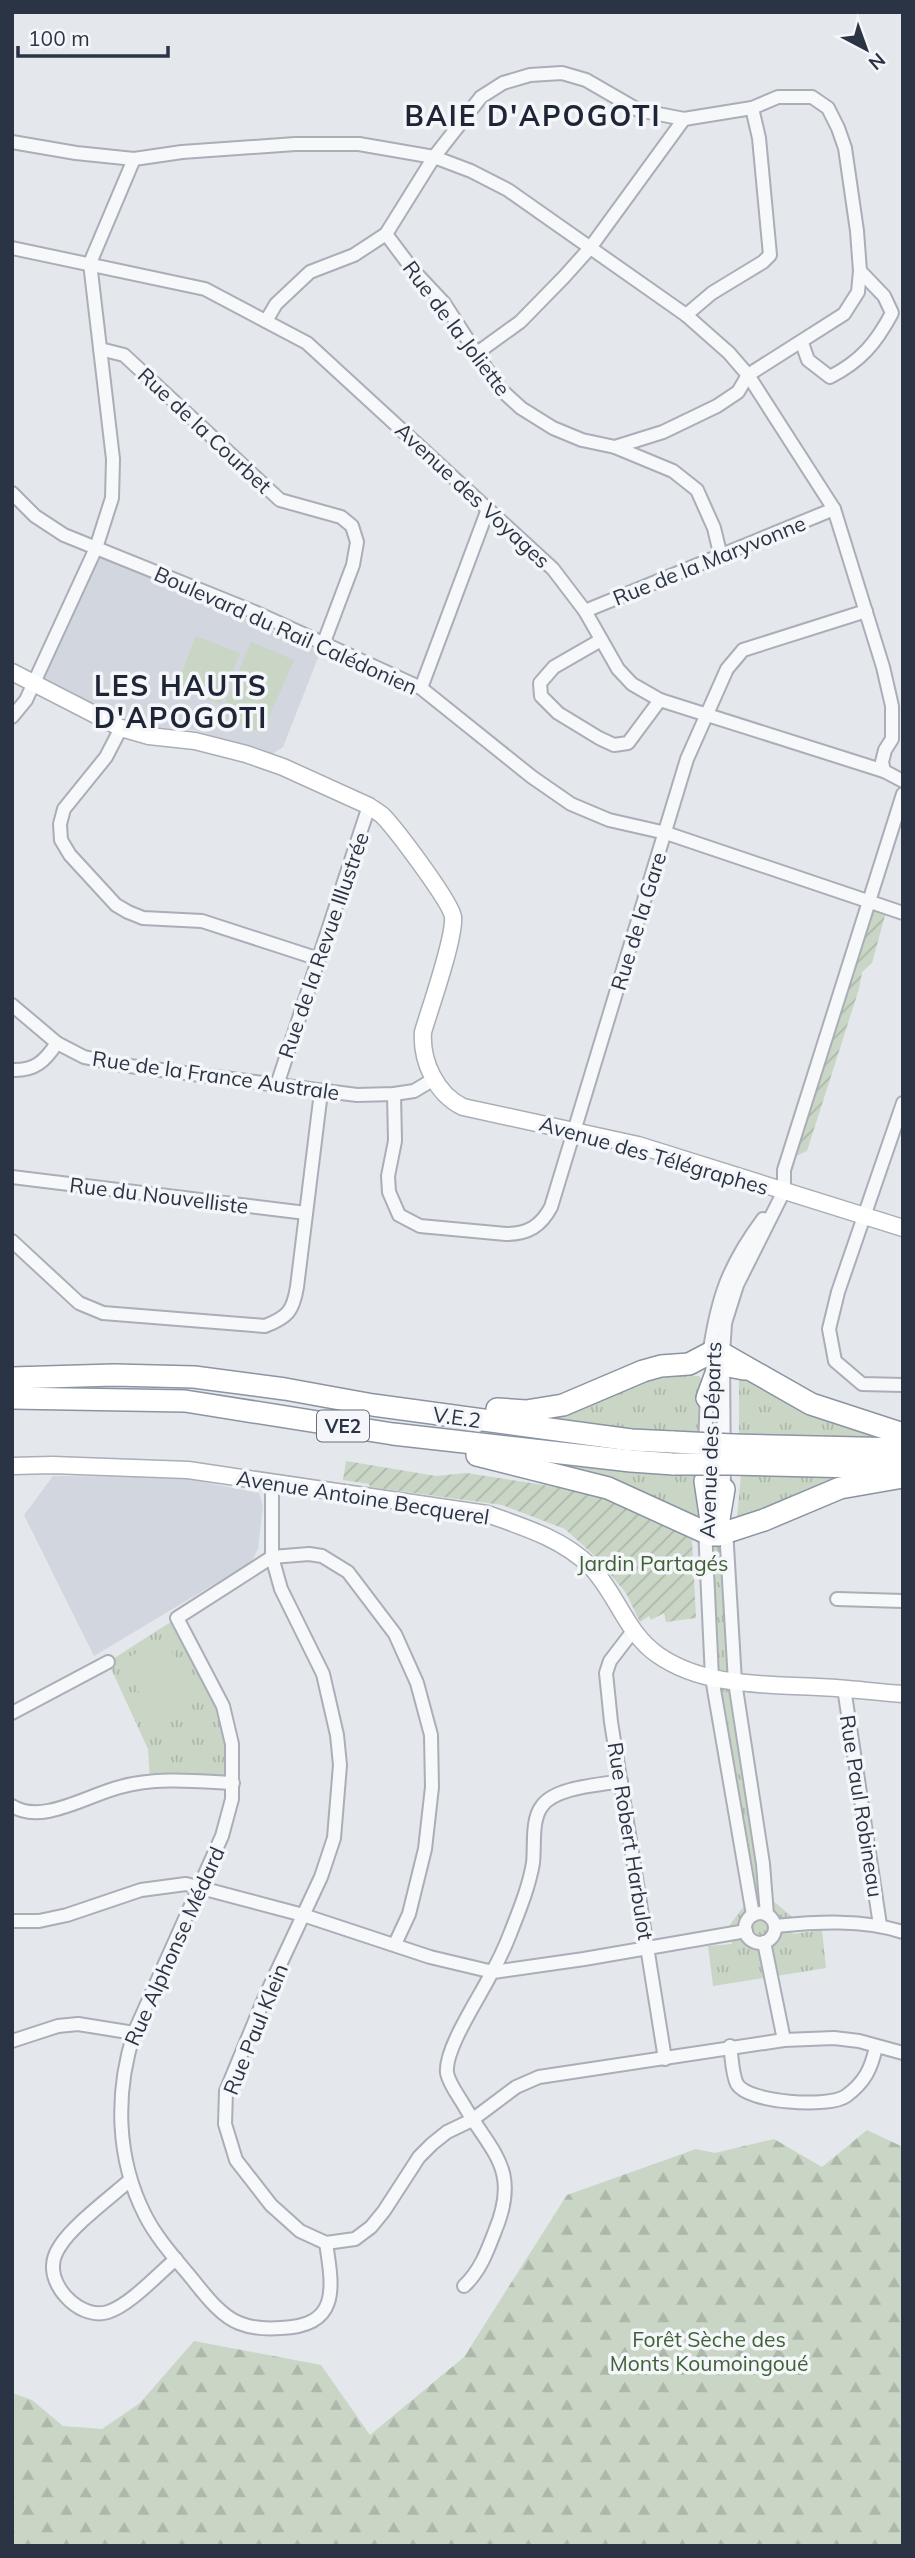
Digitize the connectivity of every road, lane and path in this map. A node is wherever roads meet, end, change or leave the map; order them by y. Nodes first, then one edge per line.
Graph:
1 (752, 108) junction
2 (684, 119) junction
3 (12, 142) edge
4 (434, 157) junction
5 (134, 159) junction
6 (386, 234) junction
7 (12, 248) edge
8 (590, 248) junction
9 (90, 263) junction
10 (860, 271) junction
11 (686, 316) junction
12 (266, 321) junction
13 (802, 343) junction
14 (100, 349) junction
15 (477, 353) junction
16 (748, 375) junction
17 (615, 447) junction
18 (12, 493) edge
19 (488, 509) junction
20 (834, 509) junction
21 (96, 548) junction
22 (721, 557) junction
23 (585, 611) junction
24 (866, 611) junction
25 (601, 640) junction
26 (324, 642) junction
27 (12, 672) edge
28 (33, 684) junction
29 (421, 688) junction
30 (660, 700) junction
31 (706, 714) junction
32 (12, 717) edge
33 (121, 729) junction
34 (884, 771) junction
35 (903, 780) edge
36 (903, 794) edge
37 (369, 806) junction
38 (666, 833) junction
39 (868, 903) junction
40 (903, 913) edge
41 (320, 960) junction
42 (12, 1005) edge
43 (57, 1044) junction
44 (12, 1070) edge
45 (434, 1079) junction
46 (277, 1085) junction
47 (321, 1092) junction
48 (394, 1094) junction
49 (903, 1103) edge
50 (574, 1130) junction
51 (12, 1177) edge
52 (785, 1191) junction
53 (306, 1213) junction
54 (864, 1216) junction
55 (903, 1228) edge
56 (12, 1241) edge
57 (716, 1362) junction
58 (12, 1378) edge
59 (903, 1385) edge
60 (716, 1396) junction
61 (12, 1398) edge
62 (373, 1405) junction
63 (393, 1434) junction
64 (903, 1434) edge
65 (903, 1449) edge
66 (733, 1455) junction
67 (12, 1466) edge
68 (903, 1468) edge
69 (903, 1477) edge
70 (272, 1482) junction
71 (714, 1485) junction
72 (715, 1530) junction
73 (272, 1557) junction
74 (837, 1599) dead end
75 (903, 1601) edge
76 (633, 1631) junction
77 (108, 1662) dead end
78 (712, 1678) junction
79 (735, 1682) junction
80 (844, 1688) junction
81 (903, 1695) edge
82 (12, 1713) edge
83 (621, 1781) junction
84 (233, 1783) junction
85 (12, 1806) edge
86 (201, 1887) junction
87 (303, 1915) junction
88 (753, 1915) junction
89 (771, 1920) junction
90 (12, 1921) edge
91 (880, 1925) junction
92 (746, 1931) junction
93 (903, 1932) edge
94 (765, 1942) junction
95 (395, 1944) junction
96 (648, 1947) junction
97 (493, 1972) junction
98 (134, 2033) junction
99 (784, 2039) junction
100 (12, 2041) edge
101 (730, 2046) junction
102 (876, 2047) junction
103 (903, 2053) edge
104 (665, 2059) junction
105 (472, 2120) junction
106 (130, 2180) junction
107 (326, 2243) junction
108 (176, 2259) junction
109 (464, 2286) dead end

1 - 2 street
1 - 10 street
1 - 11 street
2 - 4 street
2 - 8 street
3 - 5 street
4 - 5 street
4 - 6 street
4 - 8 street
5 - 9 street
6 - 12 street
6 - 15 street, Rue de la Joliette
7 - 9 street, Avenue des Voyages
8 - 11 street
8 - 15 street
9 - 12 street, Avenue des Voyages
9 - 14 street
10 - 13 street
10 - 13 street
11 - 16 street
12 - 19 street, Avenue des Voyages
13 - 16 street
14 - 21 street
14 - 26 street, Rue de la Courbet
15 - 17 street, Rue de la Joliette
16 - 17 street
16 - 20 street
17 - 22 street, Rue de la Joliette
18 - 21 street, Boulevard du Rail Calédonien
19 - 23 street, Avenue des Voyages
19 - 29 street
20 - 22 street, Rue de la Maryvonne
20 - 24 street
21 - 26 street, Boulevard du Rail Calédonien
21 - 28 street
22 - 23 street, Rue de la Maryvonne
23 - 25 street, Avenue des Voyages
24 - 31 street, Rue de la Gare
24 - 34 street
25 - 30 street, Avenue des Voyages
25 - 30 street
26 - 29 street, Boulevard du Rail Calédonien
27 - 28 street, Avenue des Télégraphes
28 - 32 street
28 - 33 street, Avenue des Télégraphes
29 - 38 street, Boulevard du Rail Calédonien
30 - 31 street, Avenue des Voyages
31 - 34 street, Avenue des Voyages
31 - 38 street, Rue de la Gare
33 - 37 street, Avenue des Télégraphes
33 - 41 street
34 - 35 street, Avenue des Voyages
36 - 39 street, Avenue des Départs
37 - 41 street, Rue de la Revue Illustrée
37 - 45 street, Avenue des Télégraphes
38 - 39 street, Boulevard du Rail Calédonien
38 - 50 street, Rue de la Gare
39 - 40 street, Boulevard du Rail Calédonien
39 - 52 street, Avenue des Départs
41 - 46 street, Rue de la Revue Illustrée
42 - 43 street, Rue de la France Australe
43 - 44 street
43 - 46 street, Rue de la France Australe
45 - 48 street, Rue de la France Australe
45 - 50 street, Avenue des Télégraphes
46 - 47 street, Rue de la France Australe
47 - 48 street, Rue de la France Australe
47 - 53 street
48 - 50 street, Rue de la Gare
49 - 54 street
50 - 52 street, Avenue des Télégraphes
51 - 53 street, Rue du Nouvelliste
52 - 54 street, Avenue des Télégraphes
52 - 57 street, Avenue des Départs
53 - 56 street
54 - 55 street, Avenue des Télégraphes
54 - 59 street
57 - 60 highway
57 - 62 highway
57 - 64 highway
58 - 62 highway, V.E.2 / VE2
60 - 71 street, Avenue des Départs
60 - 71 street, Avenue des Départs
61 - 63 highway, V.E.2 / VE2
62 - 66 highway, V.E.2 / VE2, bridge
63 - 66 highway, V.E.2 / VE2, bridge
63 - 72 highway
65 - 66 highway, V.E.2 / VE2
66 - 68 highway, V.E.2 / VE2
67 - 70 street, Avenue Antoine Becquerel
69 - 72 highway
70 - 73 street, Rue Paul Klein
70 - 76 street, Avenue Antoine Becquerel
71 - 72 highway
72 - 78 street, Avenue des Départs
72 - 79 street, Avenue des Départs
73 - 84 street, Rue Alphonse Médard
73 - 87 street, Rue Paul Klein
73 - 95 street
74 - 75 street
76 - 78 street, Avenue Antoine Becquerel
76 - 83 street, Rue Robert Harbulot
77 - 82 street
78 - 79 street, Avenue Antoine Becquerel
78 - 88 street, Avenue des Départs
79 - 80 street, Avenue Antoine Becquerel
79 - 89 street, Avenue des Départs
80 - 81 street, Avenue Antoine Becquerel
80 - 91 street, Rue Paul Robineau
83 - 96 street, Rue Robert Harbulot
83 - 97 street
84 - 85 street
84 - 86 street, Rue Alphonse Médard
86 - 87 street
86 - 90 street
86 - 98 street, Rue Alphonse Médard
87 - 95 street
87 - 107 street, Rue Paul Klein
88 - 89 street
88 - 92 street
89 - 91 street
89 - 94 street
91 - 93 street
92 - 94 street
92 - 96 street
94 - 99 street
95 - 97 street
96 - 97 street
96 - 104 street, Rue Robert Harbulot
97 - 105 street
98 - 100 street
98 - 106 street, Rue Alphonse Médard
99 - 101 street
99 - 102 street
101 - 102 street
101 - 104 street
102 - 103 street
104 - 105 street
105 - 107 street
105 - 109 street
106 - 108 street, Rue Alphonse Médard
106 - 108 street
107 - 108 street, Rue Alphonse Médard

